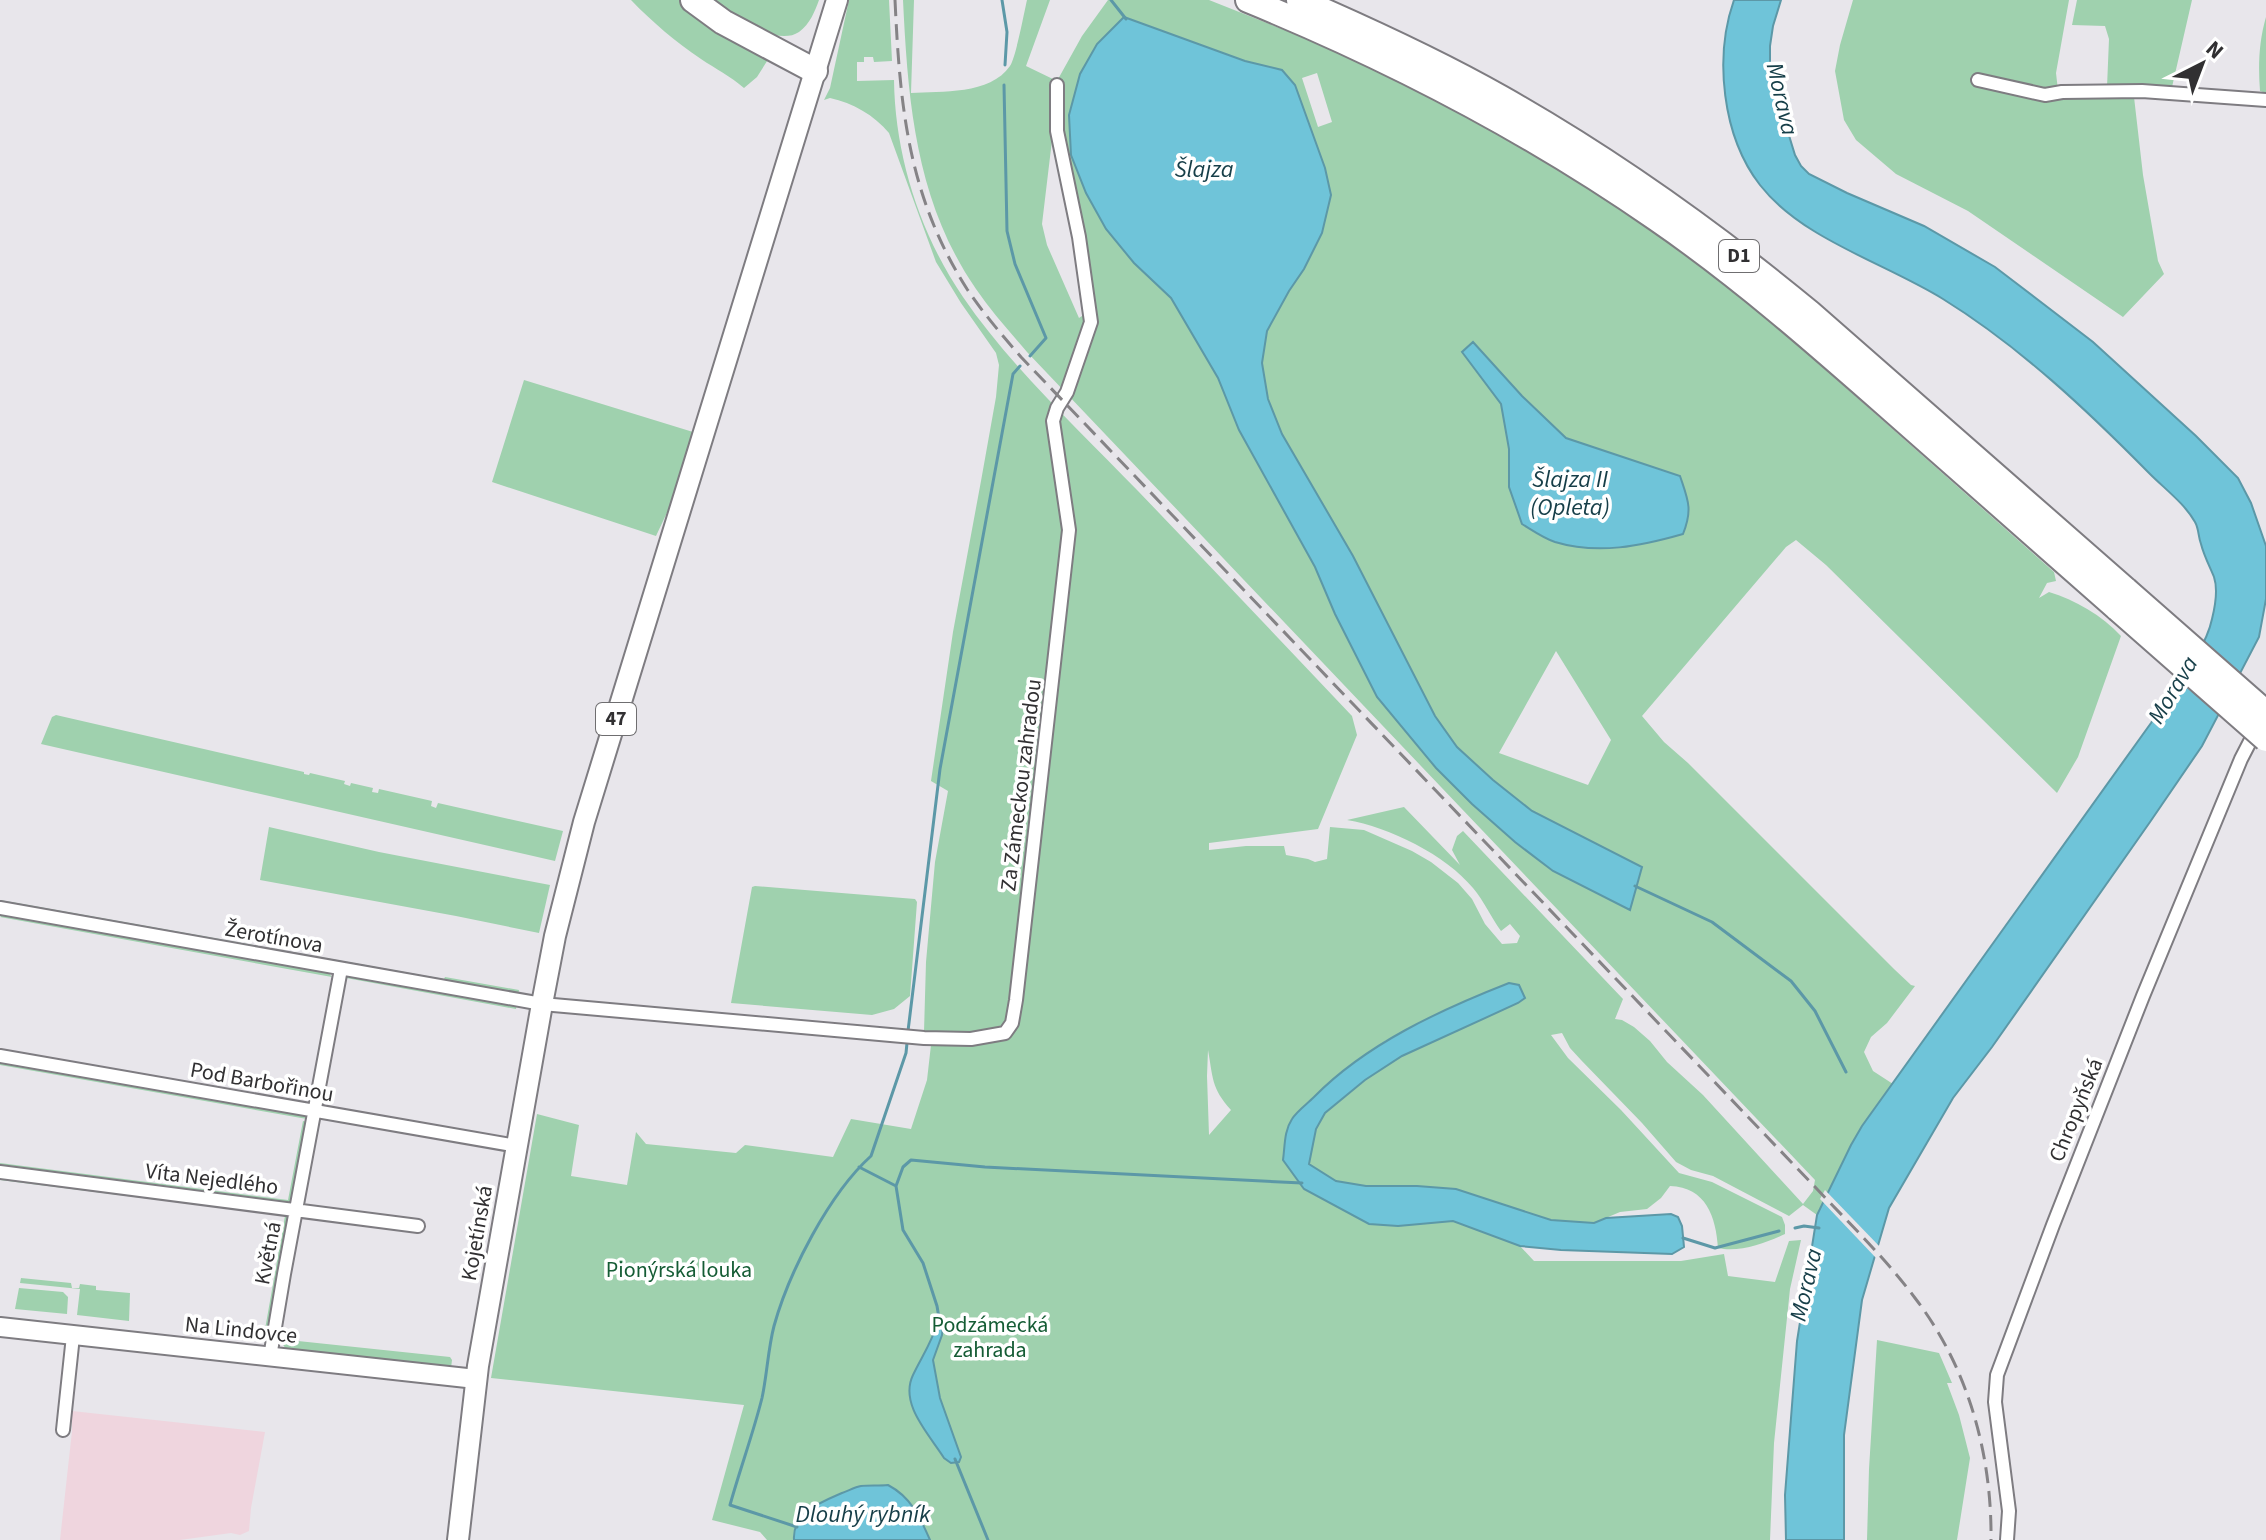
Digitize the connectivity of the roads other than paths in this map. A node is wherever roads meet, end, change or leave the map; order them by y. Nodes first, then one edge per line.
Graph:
1 (693, 0) edge
2 (837, 0) edge
3 (1232, 0) edge
4 (1248, 0) edge
5 (1299, 0) edge
6 (1343, 40) junction
7 (815, 71) junction
8 (1978, 80) dead end
9 (1057, 85) dead end
10 (2266, 100) edge
11 (2122, 599) junction
12 (2266, 712) edge
13 (2266, 739) edge
14 (0, 908) edge
15 (341, 969) junction
16 (542, 1004) junction
17 (0, 1056) edge
18 (315, 1111) junction
19 (517, 1146) junction
20 (0, 1172) edge
21 (296, 1210) junction
22 (418, 1226) dead end
23 (0, 1327) edge
24 (73, 1336) junction
25 (270, 1357) junction
26 (476, 1379) junction
27 (63, 1430) dead end
28 (458, 1540) edge
29 (2007, 1540) edge

1 - 7 highway
2 - 7 main road, 47
3 - 6 highway
4 - 6 highway, D1
5 - 11 highway, D1
6 - 11 highway, D1
7 - 16 main road, Kojetínská / 47
8 - 10 street
9 - 16 street, Za Zámeckou zahradou
11 - 12 highway, D1, bridge
11 - 13 highway, D1, bridge
12 - 29 street, Chropyňská
14 - 15 street, Žerotínova
15 - 16 street, Žerotínova
15 - 18 street, Květná
16 - 19 main road, Kojetínská / 47
17 - 18 street, Pod Barbořinou
18 - 19 street, Pod Barbořinou
18 - 21 street, Květná
19 - 26 main road, Kojetínská / 47
20 - 21 street, Víta Nejedlého
21 - 22 street, Víta Nejedlého
21 - 25 street, Květná
23 - 24 main road, Na Lindovce
24 - 25 main road, Na Lindovce
24 - 27 street
25 - 26 main road, Na Lindovce
26 - 28 main road, Kojetínská / 47

